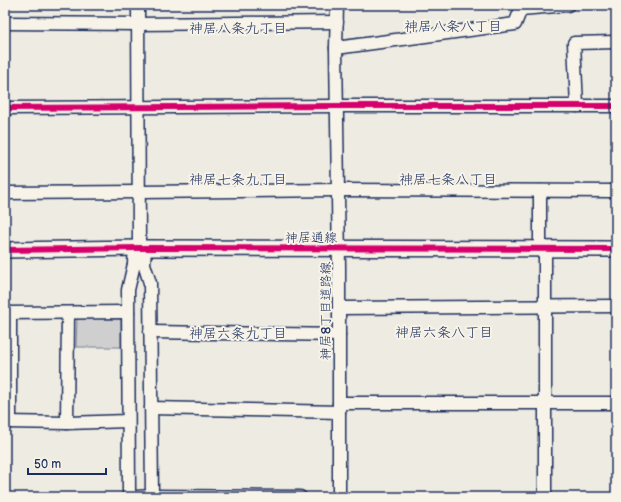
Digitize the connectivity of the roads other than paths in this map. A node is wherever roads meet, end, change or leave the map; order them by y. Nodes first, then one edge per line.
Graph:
1 (138, 5) edge
2 (337, 5) edge
3 (568, 5) edge
4 (520, 7) edge
5 (5, 22) edge
6 (337, 22) junction
7 (138, 24) junction
8 (616, 42) edge
9 (336, 48) junction
10 (337, 106) junction
11 (577, 106) junction
12 (616, 106) edge
13 (5, 108) edge
14 (139, 108) junction
15 (338, 190) junction
16 (616, 191) edge
17 (139, 192) junction
18 (540, 192) junction
19 (5, 193) edge
20 (140, 248) junction
21 (339, 248) junction
22 (542, 249) junction
23 (616, 249) edge
24 (5, 250) edge
25 (545, 306) junction
26 (616, 306) edge
27 (339, 308) junction
28 (68, 312) junction
29 (128, 312) junction
30 (8, 313) edge
31 (150, 332) junction
32 (339, 335) junction
33 (545, 403) junction
34 (616, 403) edge
35 (151, 408) junction
36 (339, 408) junction
37 (128, 421) junction
38 (8, 422) edge
39 (67, 423) junction
40 (152, 496) edge
41 (129, 497) edge
42 (137, 497) edge
43 (300, 497) edge
44 (339, 497) edge
45 (545, 497) edge

1 - 7 street
2 - 6 street, 神居8丁目道路線
3 - 4 street
4 - 9 street
5 - 7 street
6 - 7 street
6 - 9 street, 神居8丁目道路線
7 - 14 street
8 - 11 street
9 - 10 street, 神居8丁目道路線
10 - 11 street
10 - 14 street
10 - 15 street, 神居8丁目道路線
11 - 12 street
13 - 14 street
14 - 17 street
15 - 17 street
15 - 18 street
15 - 21 street, 神居8丁目道路線
16 - 18 street
17 - 19 street
17 - 20 street
18 - 22 street
20 - 21 street, 神居通線
20 - 24 street, 神居通線
20 - 29 street
20 - 31 street
21 - 22 street, 神居通線
21 - 27 street, 神居8丁目道路線
22 - 23 street, 神居通線
22 - 25 street
25 - 26 street
25 - 27 street
25 - 33 street
27 - 32 street, 神居8丁目道路線
28 - 29 street
28 - 30 street
28 - 39 street
29 - 37 street
30 - 38 street
31 - 32 street
31 - 35 street
32 - 36 street, 神居8丁目道路線
33 - 34 street
33 - 36 street
33 - 45 street
35 - 36 street
35 - 40 street
36 - 44 street, 神居8丁目道路線
37 - 39 street
37 - 41 street
38 - 39 street
40 - 42 street
40 - 43 street

